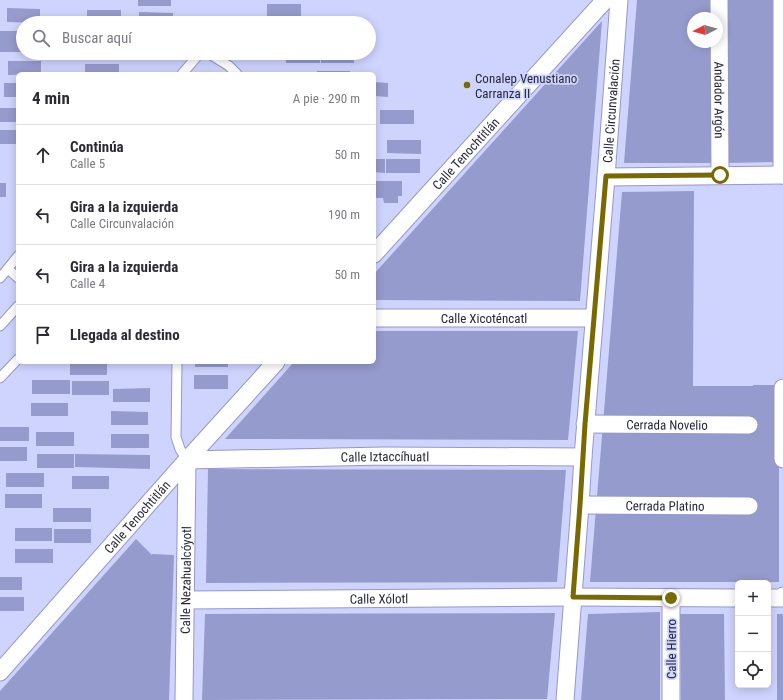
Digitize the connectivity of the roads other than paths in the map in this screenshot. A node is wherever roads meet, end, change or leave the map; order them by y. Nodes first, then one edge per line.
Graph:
1 (605, 0) edge
2 (619, 0) edge
3 (718, 0) edge
4 (782, 0) edge
5 (194, 60) edge
6 (219, 60) edge
7 (184, 72) edge
8 (235, 72) edge
9 (720, 175) junction
10 (782, 175) edge
11 (606, 176) junction
12 (376, 252) edge
13 (16, 259) edge
14 (8, 269) junction
15 (16, 276) edge
16 (0, 278) edge
17 (16, 308) edge
18 (376, 318) edge
19 (594, 318) junction
20 (0, 326) edge
21 (16, 361) edge
22 (177, 364) edge
23 (274, 364) edge
24 (0, 378) edge
25 (783, 388) edge
26 (585, 424) junction
27 (749, 425) dead end
28 (583, 457) junction
29 (783, 459) edge
30 (187, 460) junction
31 (580, 505) junction
32 (749, 506) dead end
33 (573, 597) junction
34 (783, 597) edge
35 (671, 598) junction
36 (735, 598) edge
37 (771, 598) edge
38 (186, 600) junction
39 (0, 672) edge
40 (184, 700) edge
41 (565, 700) edge
42 (671, 700) edge

1 - 12 street, Calle Tenochtitlán
2 - 11 street, Calle Circunvalación
3 - 9 street, Andador Argón
4 - 10 street
5 - 7 lane
6 - 8 lane
9 - 10 street
9 - 11 street
11 - 19 street, Calle Circunvalación
13 - 14 lane
14 - 15 lane
14 - 16 lane
17 - 20 lane
18 - 19 street, Calle Xicoténcatl
19 - 26 street, Calle Circunvalación
21 - 24 lane
22 - 30 lane
23 - 30 street, Calle Tenochtitlán
25 - 29 street
26 - 27 street, Cerrada Novelio
26 - 28 street, Calle Circunvalación
28 - 30 street, Calle Iztaccíhuatl
28 - 31 street, Calle Circunvalación
30 - 38 street, Calle Nezahualcóyotl
30 - 39 street, Calle Tenochtitlán
31 - 32 street, Cerrada Platino
31 - 33 street, Calle Circunvalación
33 - 35 street, Calle Xólotl
33 - 38 street, Calle Xólotl
33 - 41 street, Calle Circunvalación
34 - 37 street
35 - 36 street, Calle Xólotl
35 - 42 street, Calle Hierro
38 - 40 street, Calle Nezahualcóyotl

